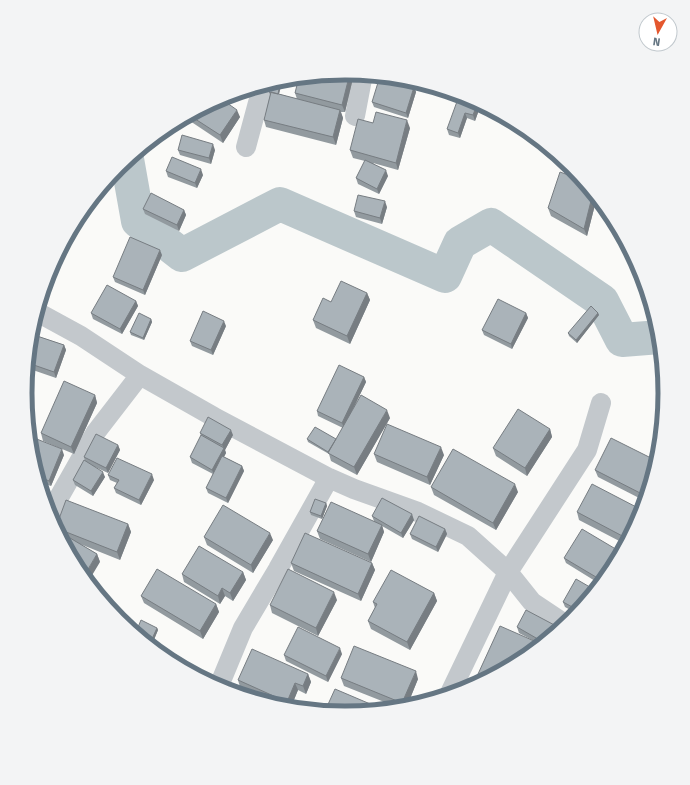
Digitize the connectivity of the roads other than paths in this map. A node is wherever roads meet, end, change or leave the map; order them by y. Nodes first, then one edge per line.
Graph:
1 (362, 80) edge
2 (262, 91) edge
3 (355, 116) dead end
4 (246, 147) dead end
5 (42, 315) edge
6 (140, 375) junction
7 (601, 403) dead end
8 (329, 478) junction
9 (54, 506) edge
10 (508, 572) junction
11 (559, 620) edge
12 (221, 680) edge
13 (453, 686) edge

1 - 3 street
2 - 4 street
5 - 6 street
6 - 8 street
6 - 9 street
7 - 10 street
8 - 10 street
8 - 12 street
10 - 11 street
10 - 13 street

